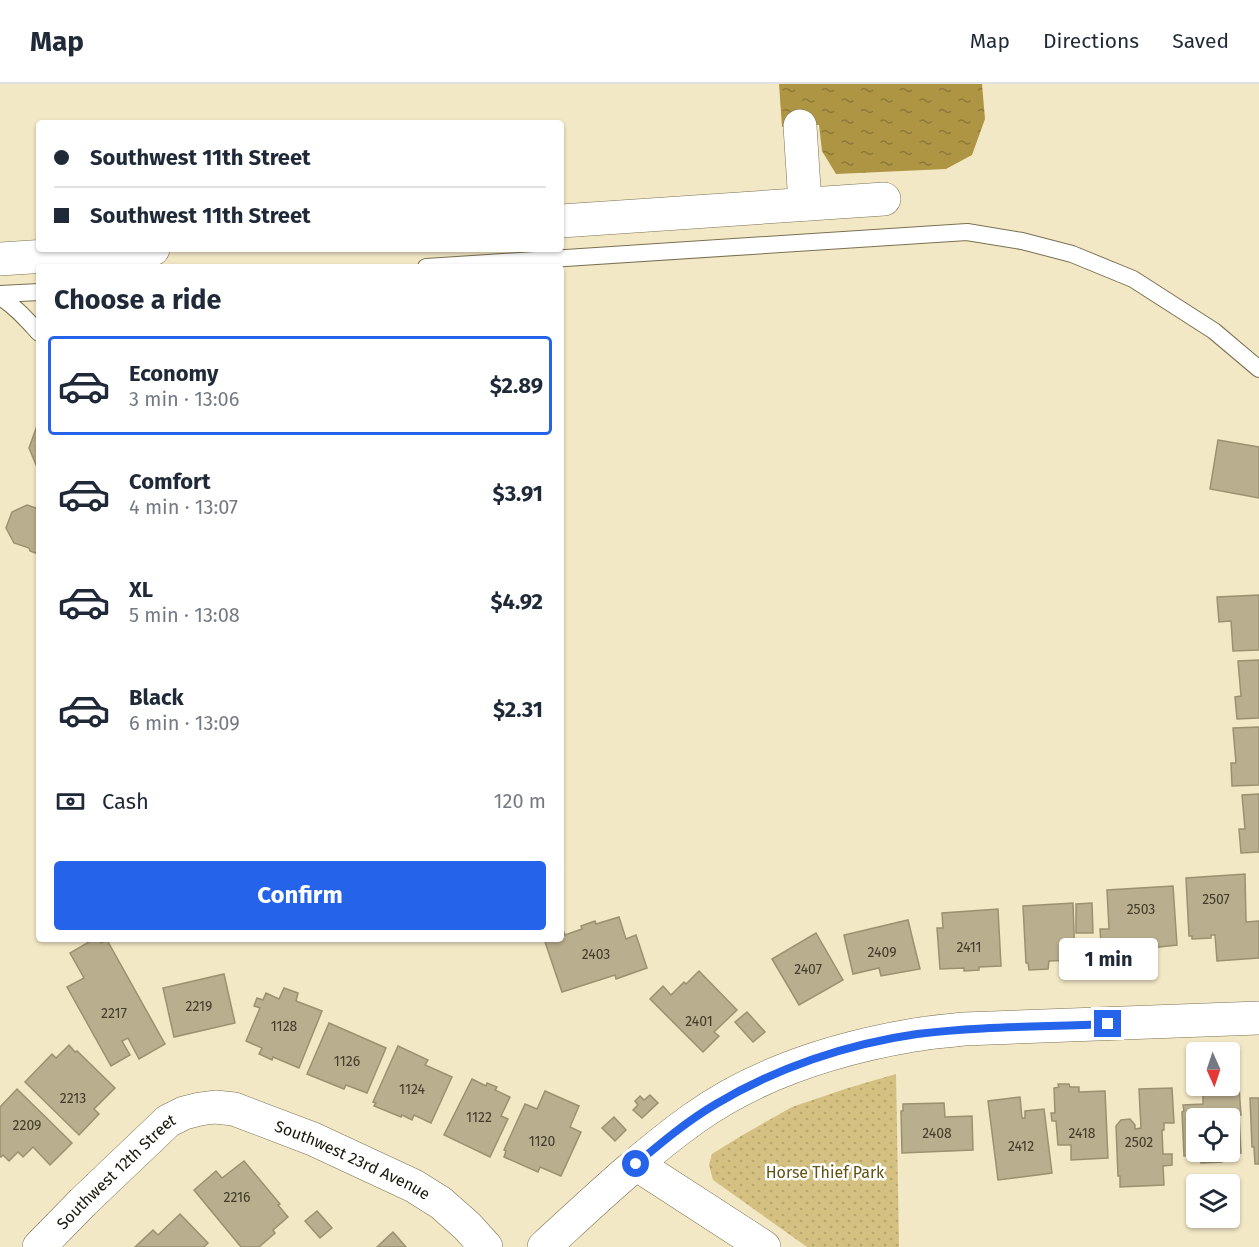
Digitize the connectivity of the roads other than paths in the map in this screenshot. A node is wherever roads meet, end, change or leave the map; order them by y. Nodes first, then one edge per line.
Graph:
1 (800, 126) dead end
2 (884, 199) dead end
3 (806, 204) junction
4 (564, 221) edge
5 (111, 252) edge
6 (0, 260) edge
7 (472, 264) edge
8 (36, 292) edge
9 (0, 296) edge
10 (36, 330) edge
11 (1259, 369) edge
12 (1259, 1018) edge
13 (200, 1109) joint
14 (636, 1164) junction
15 (39, 1247) edge
16 (486, 1247) edge
17 (544, 1247) edge
18 (764, 1247) edge

1 - 3 street
2 - 3 street
3 - 4 street
5 - 6 street
7 - 11 lane
8 - 9 lane
9 - 10 lane
12 - 14 street
13 - 15 street, Southwest 12th Street
13 - 16 street, Southwest 23rd Avenue
14 - 17 street
14 - 18 street

